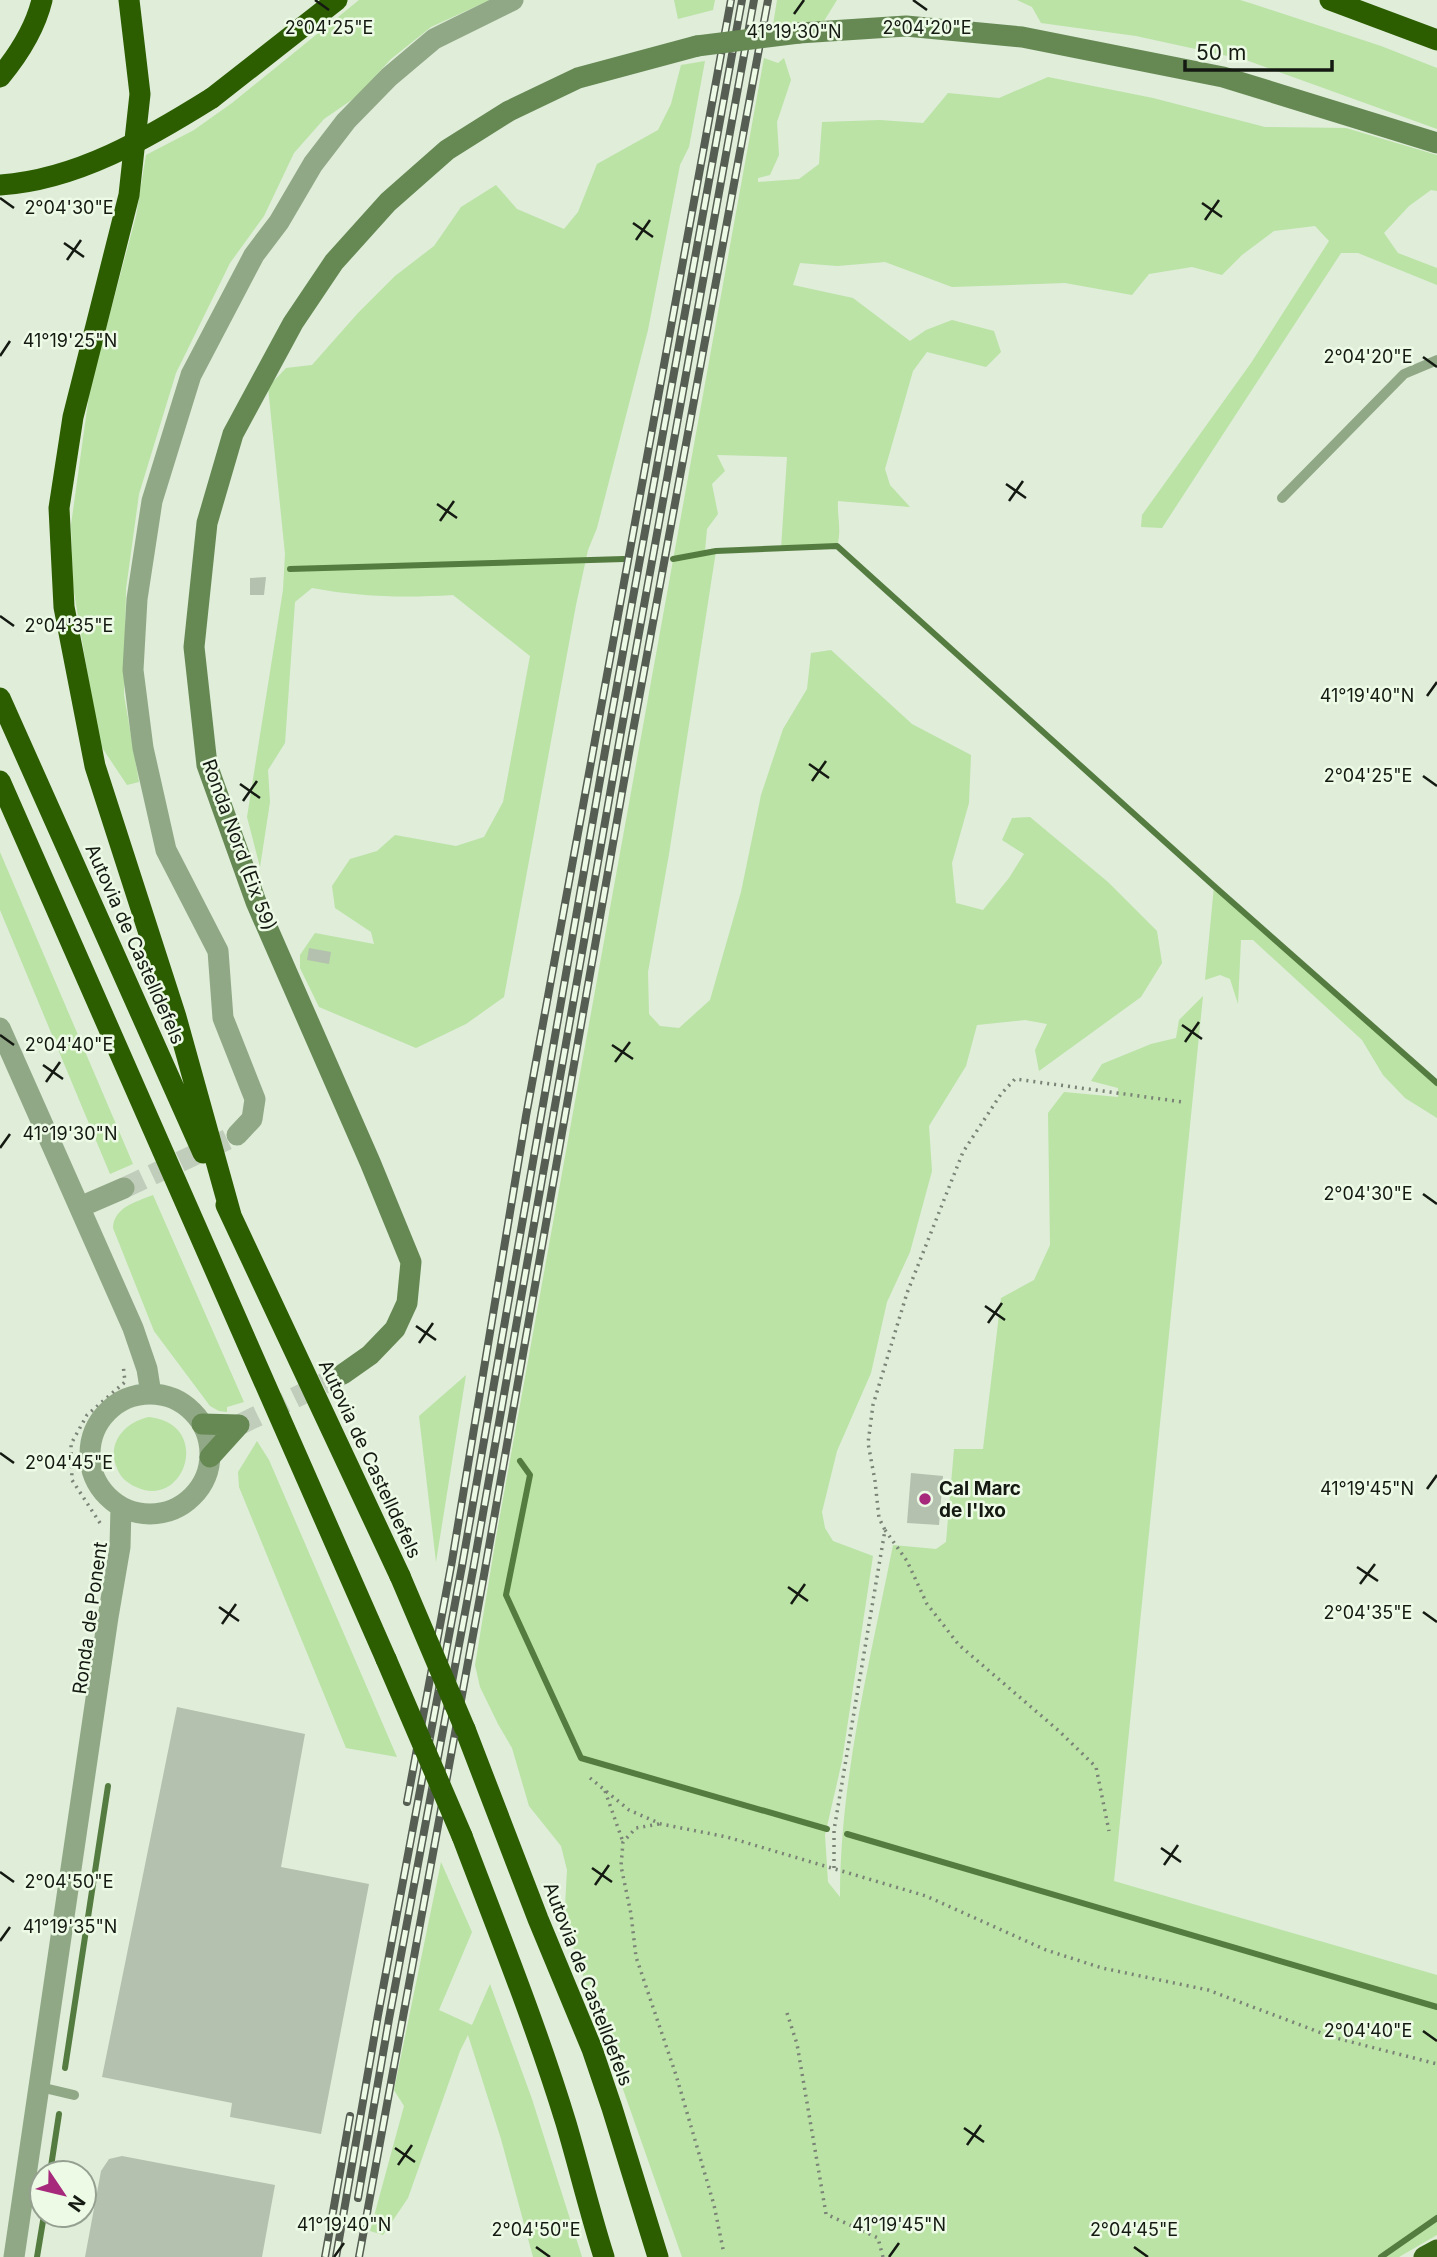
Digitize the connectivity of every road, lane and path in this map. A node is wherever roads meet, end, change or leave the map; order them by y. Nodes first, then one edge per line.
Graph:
1 (42, 0) edge
2 (129, 0) edge
3 (337, 0) edge
4 (513, 0) edge
5 (1329, 0) edge
6 (1437, 40) edge
7 (0, 77) edge
8 (1437, 143) edge
9 (0, 186) edge
10 (1437, 360) edge
11 (1282, 498) dead end
12 (0, 698) edge
13 (0, 781) edge
14 (0, 1028) edge
15 (1183, 1102) dead end
16 (237, 1135) tunnel mouth
17 (124, 1188) tunnel mouth
18 (80, 1207) junction
19 (231, 1215) junction
20 (122, 1359) dead end
21 (343, 1374) tunnel mouth
22 (151, 1394) junction
23 (202, 1424) junction
24 (210, 1457) junction
25 (121, 1507) junction
26 (146, 1514) junction
27 (103, 1529) dead end
28 (885, 1530) junction
29 (120, 1548) junction
30 (590, 1778) dead end
31 (605, 1791) junction
32 (661, 1824) junction
33 (1109, 1831) dead end
34 (623, 1842) junction
35 (834, 1868) junction
36 (787, 2013) dead end
37 (1437, 2064) edge
38 (40, 2087) junction
39 (74, 2095) dead end
40 (1437, 2250) edge
41 (724, 2254) dead end
42 (14, 2257) edge
43 (604, 2257) edge
44 (658, 2257) edge
45 (883, 2257) edge
46 (1423, 2257) edge

1 - 7 highway
2 - 19 highway
3 - 9 highway, bridge
4 - 16 street
5 - 6 highway
8 - 21 main road, Ronda Nord (Eix 59), bridge
10 - 11 lane
12 - 19 highway, Autovia de Castelldefels
13 - 43 highway, bridge
14 - 18 street
15 - 28 path
17 - 18 street
18 - 22 street
19 - 44 highway, Autovia de Castelldefels, bridge
20 - 27 path, Ronda de Ponent
22 - 23 street
22 - 25 street
23 - 24 street
23 - 24 main road
24 - 26 street
25 - 26 street
25 - 29 street, Ronda de Ponent
26 - 29 street, Ronda de Ponent
28 - 33 path
28 - 35 path
29 - 38 street, Ronda de Ponent
30 - 31 path
31 - 32 path
31 - 34 path
32 - 34 path
32 - 35 path
34 - 41 path
35 - 37 path
36 - 45 path
38 - 39 lane
38 - 42 street, Ronda de Ponent
40 - 46 highway

